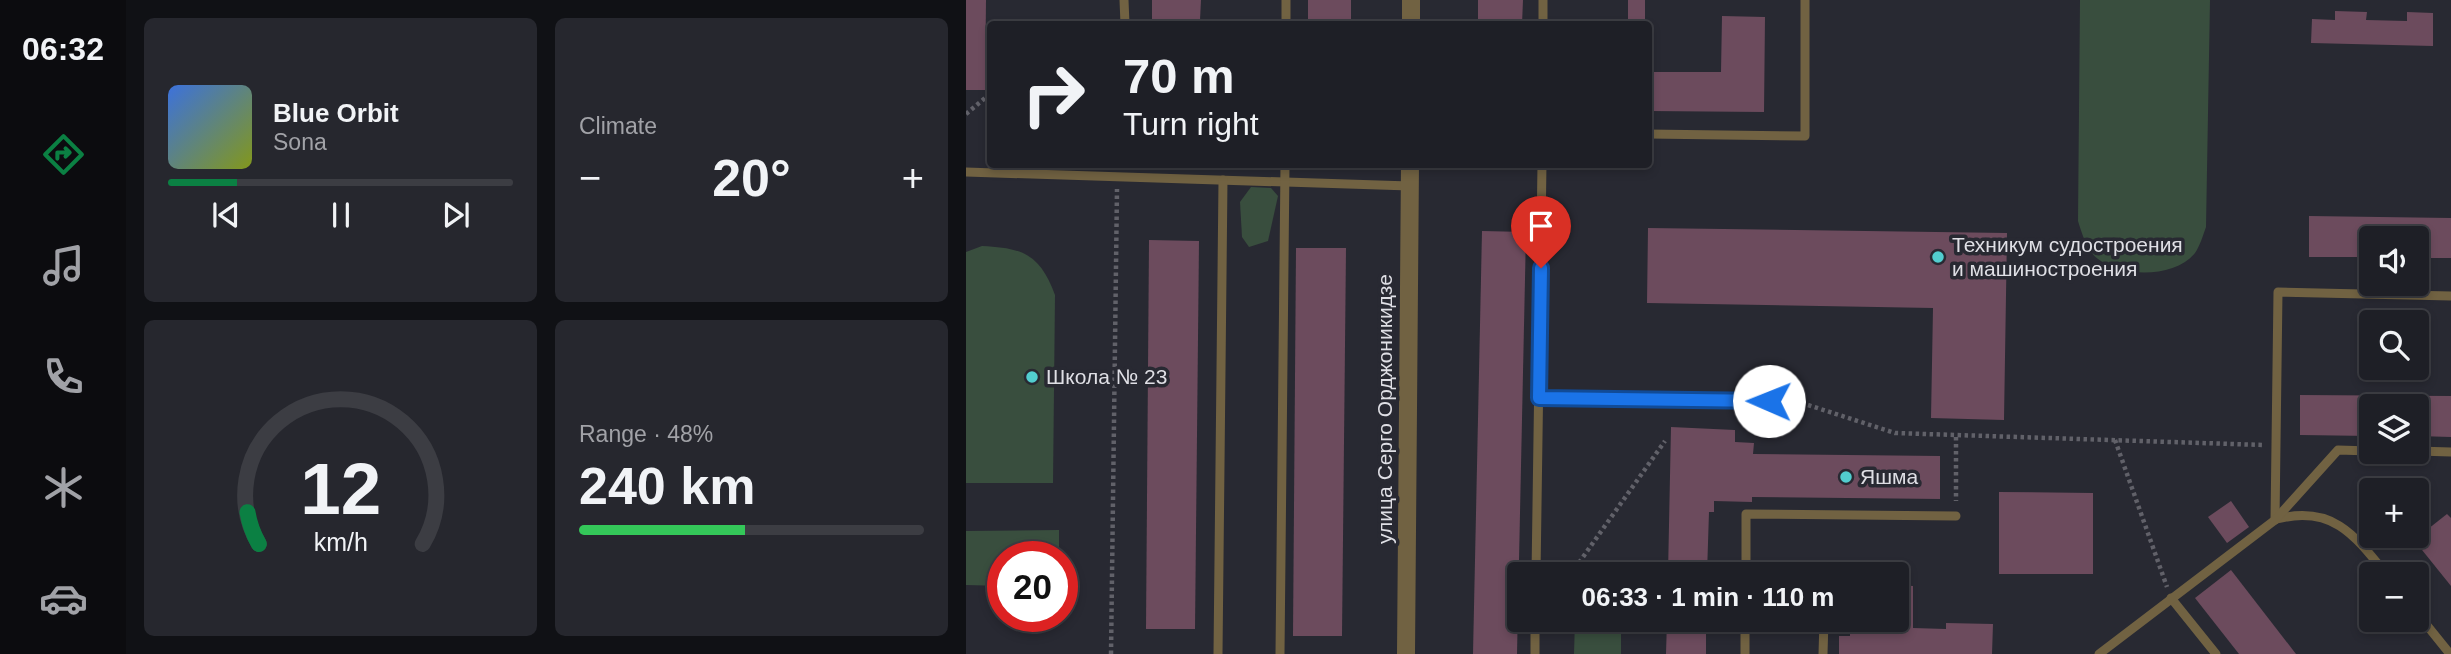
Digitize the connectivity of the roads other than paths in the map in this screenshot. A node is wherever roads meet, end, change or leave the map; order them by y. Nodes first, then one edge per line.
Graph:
1 (1124, 0) edge
2 (1286, 0) edge
3 (1411, 0) edge
4 (1543, 0) edge
5 (1805, 0) edge
6 (1125, 21) edge
7 (1286, 21) edge
8 (1411, 21) edge
9 (1543, 21) edge
10 (1652, 134) edge
11 (1285, 168) edge
12 (1410, 168) edge
13 (1542, 168) edge
14 (966, 172) edge
15 (1223, 180) junction
16 (1285, 183) junction
17 (1409, 186) junction
18 (2451, 296) edge
19 (1539, 398) junction
20 (1795, 401) road end
21 (2359, 451) edge
22 (2429, 452) edge
23 (2451, 452) edge
24 (1956, 516) road end
25 (2275, 520) junction
26 (1536, 562) edge
27 (1746, 562) edge
28 (2377, 562) edge
29 (2171, 598) junction
30 (2429, 628) edge
31 (1535, 632) edge
32 (1745, 632) edge
33 (1824, 632) edge
34 (1218, 654) edge
35 (1280, 654) edge
36 (1406, 654) edge
37 (1535, 654) edge
38 (1745, 654) edge
39 (1823, 654) edge
40 (2099, 654) edge
41 (2216, 654) edge
42 (2450, 654) edge

1 - 6 lane
2 - 7 lane
3 - 8 street
4 - 9 lane
5 - 10 lane
11 - 16 lane
12 - 17 street, улица Серго Орджоникидзе
13 - 19 lane
14 - 15 lane
15 - 16 lane
15 - 34 lane
16 - 17 lane
16 - 35 lane
17 - 36 street, улица Серго Орджоникидзе
18 - 25 lane
19 - 20 lane
19 - 26 lane
21 - 25 lane
22 - 23 lane
24 - 27 lane
25 - 28 lane
25 - 29 lane
29 - 40 lane
29 - 41 lane
30 - 42 lane
31 - 37 lane
32 - 38 lane
33 - 39 lane

